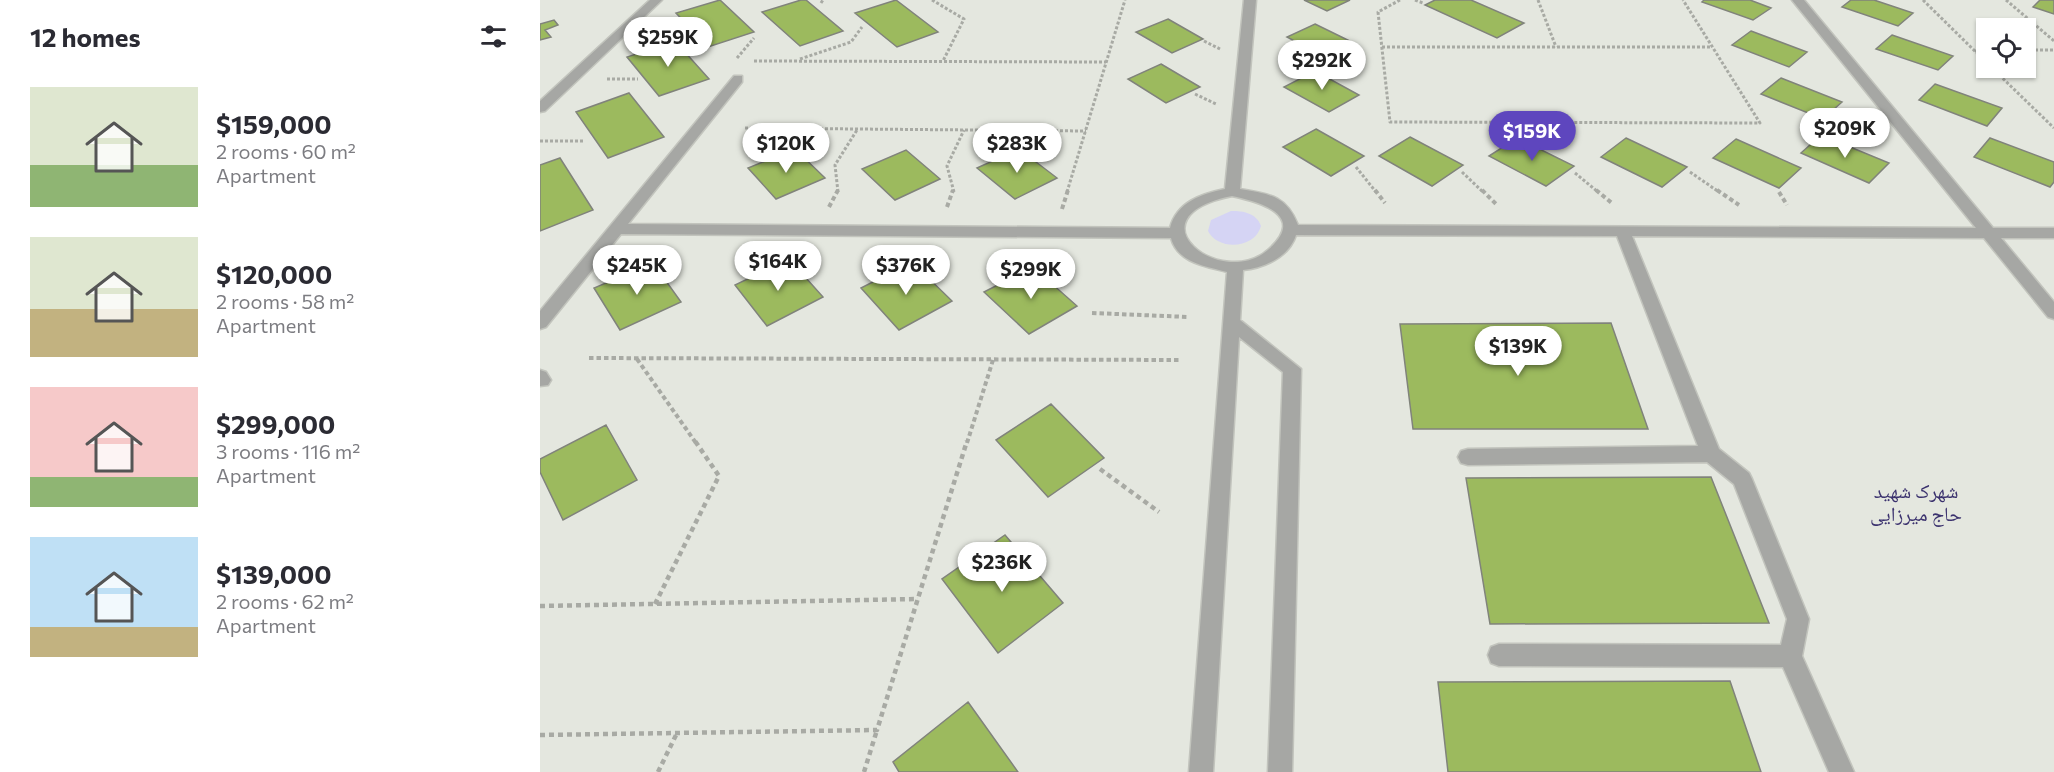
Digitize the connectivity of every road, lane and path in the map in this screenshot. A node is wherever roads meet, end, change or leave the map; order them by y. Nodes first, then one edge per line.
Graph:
1 (656, 0) edge
2 (932, 0) edge
3 (1125, 0) edge
4 (1250, 0) edge
5 (1400, 0) edge
6 (1415, 0) edge
7 (1538, 0) edge
8 (1683, 0) edge
9 (1798, 0) edge
10 (1923, 0) edge
11 (2006, 0) edge
12 (1423, 3) dead end
13 (862, 27) dead end
14 (646, 32) dead end
15 (685, 32) dead end
16 (754, 38) dead end
17 (1204, 41) dead end
18 (2054, 41) edge
19 (1382, 47) junction
20 (1556, 47) junction
21 (1713, 47) junction
22 (2036, 50) edge
23 (2054, 50) edge
24 (1226, 51) dead end
25 (1975, 51) edge
26 (796, 61) junction
27 (943, 61) junction
28 (1106, 62) junction
29 (2002, 78) edge
30 (598, 79) dead end
31 (638, 79) dead end
32 (738, 79) dead end
33 (1195, 94) dead end
34 (1220, 106) dead end
35 (540, 108) edge
36 (745, 128) dead end
37 (2054, 128) edge
38 (857, 129) junction
39 (964, 130) junction
40 (1086, 131) junction
41 (540, 141) edge
42 (585, 141) dead end
43 (1356, 167) dead end
44 (1462, 172) dead end
45 (1575, 172) dead end
46 (1690, 172) dead end
47 (1232, 192) junction
48 (1779, 192) dead end
49 (1385, 203) dead end
50 (1496, 204) dead end
51 (1613, 204) dead end
52 (1739, 205) dead end
53 (1787, 205) dead end
54 (828, 209) dead end
55 (946, 209) dead end
56 (1060, 218) dead end
57 (617, 229) junction
58 (1292, 231) junction
59 (1623, 232) junction
60 (1177, 233) junction
61 (1990, 233) junction
62 (2054, 233) edge
63 (1235, 266) junction
64 (1092, 313) dead end
65 (2054, 313) edge
66 (1189, 317) dead end
67 (1231, 322) junction
68 (540, 323) edge
69 (589, 358) dead end
70 (636, 358) junction
71 (993, 360) junction
72 (1181, 360) dead end
73 (1711, 454) junction
74 (1468, 457) dead end
75 (1100, 469) dead end
76 (1160, 512) dead end
77 (918, 599) junction
78 (655, 604) junction
79 (540, 606) edge
80 (1499, 655) dead end
81 (1790, 656) junction
82 (876, 730) junction
83 (676, 733) junction
84 (540, 735) edge
85 (658, 772) edge
86 (864, 772) edge
87 (1202, 772) edge
88 (1280, 772) edge
89 (1842, 772) edge

1 - 35 street
2 - 27 path
3 - 28 path
4 - 47 street
5 - 19 path
6 - 12 path
7 - 20 path
8 - 21 path
9 - 61 street
10 - 25 path
11 - 18 path
13 - 26 path
14 - 15 path
16 - 26 path
17 - 24 path
19 - 20 path
19 - 21 path
20 - 21 path
22 - 23 path
26 - 27 path
27 - 28 path
28 - 40 path
29 - 37 path
30 - 31 path
32 - 57 street
33 - 34 path
36 - 38 path
38 - 39 path
38 - 54 path
39 - 40 path
39 - 55 path
40 - 56 path
41 - 42 path
43 - 49 path
44 - 50 path
45 - 51 path
46 - 52 path
47 - 58 street
47 - 60 street
48 - 53 path
57 - 60 street
57 - 68 street
58 - 59 street
58 - 63 street
59 - 61 street
59 - 73 street
60 - 63 street
61 - 62 street
61 - 65 street
63 - 67 street
64 - 66 path
67 - 87 street
67 - 88 street
69 - 70 path
70 - 71 path
70 - 78 path
71 - 72 path
71 - 77 path
73 - 74 street
73 - 81 street
75 - 76 path
77 - 78 path
77 - 82 path
78 - 79 path
80 - 81 street
81 - 89 street
82 - 83 path
82 - 86 path
83 - 84 path
83 - 85 path

